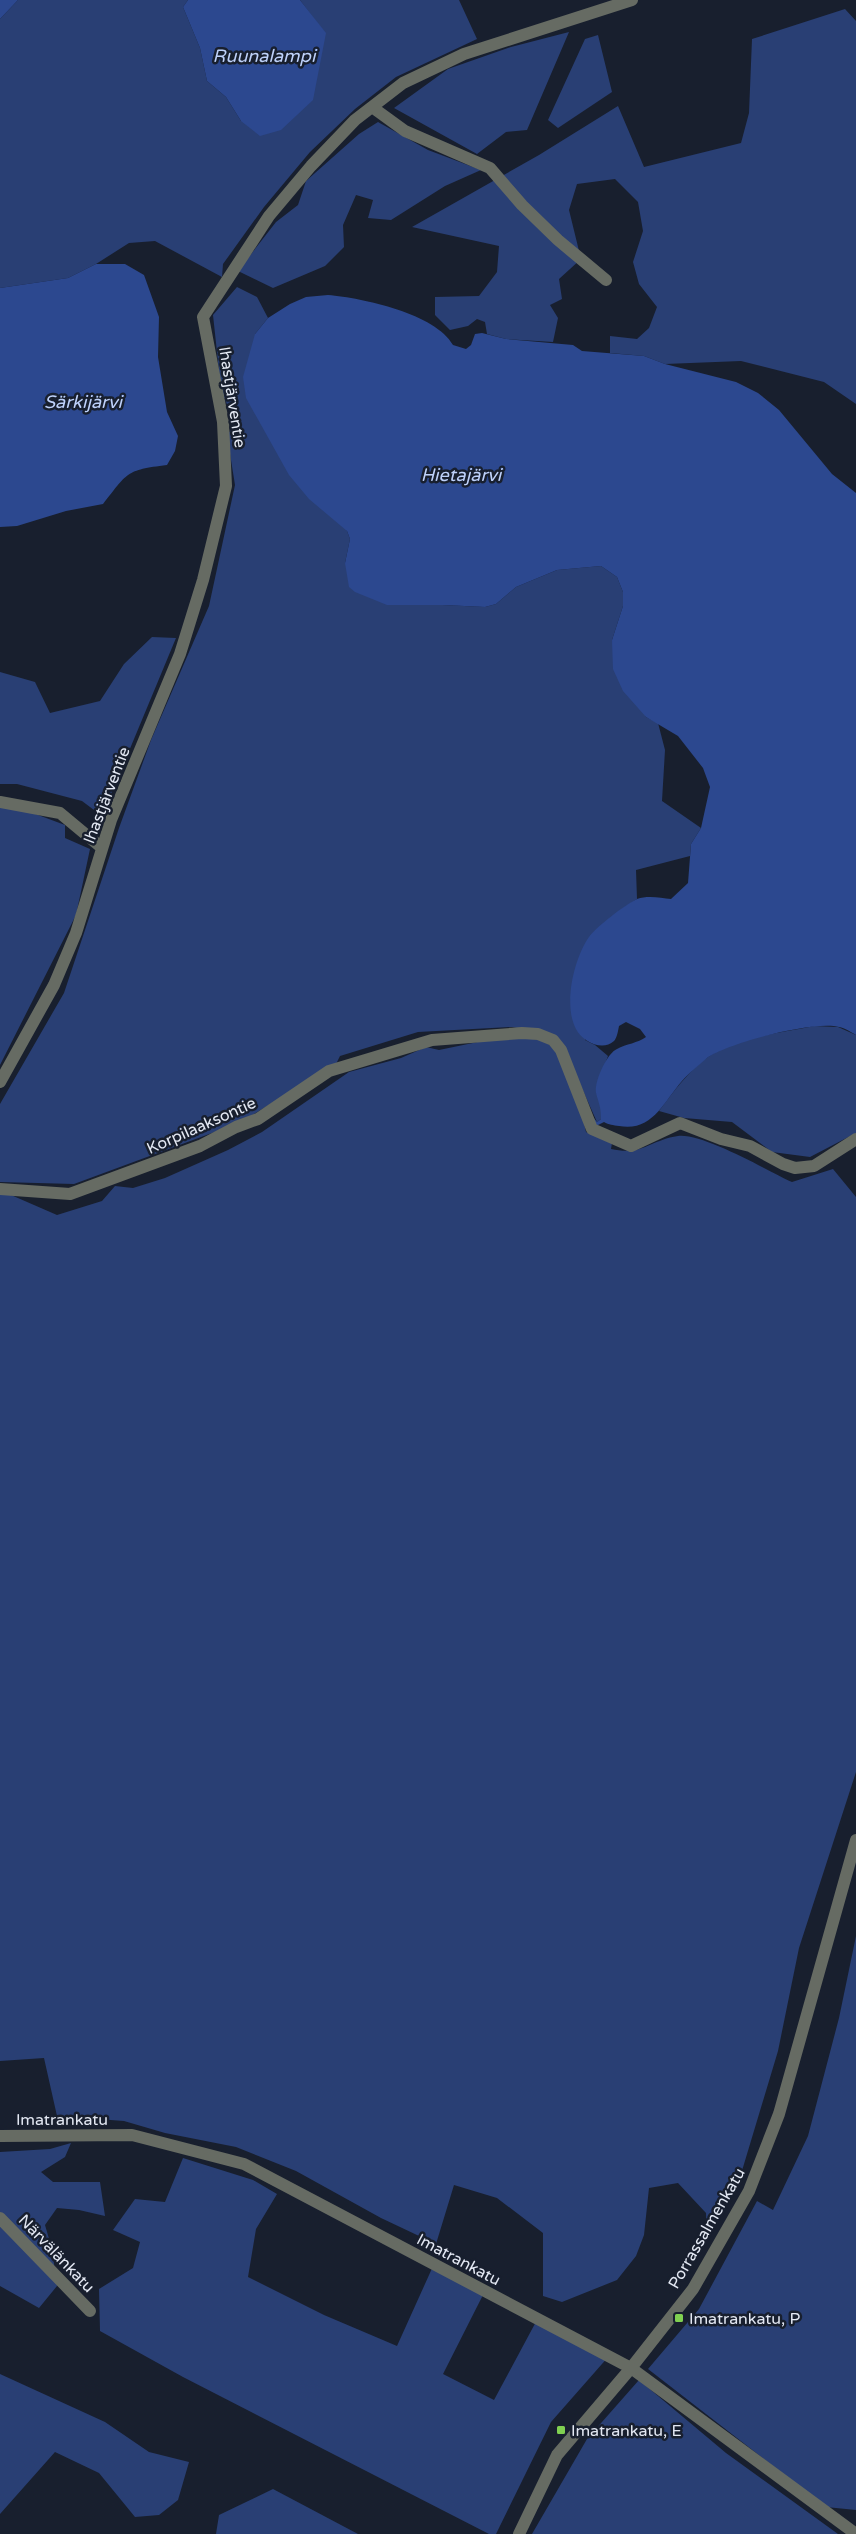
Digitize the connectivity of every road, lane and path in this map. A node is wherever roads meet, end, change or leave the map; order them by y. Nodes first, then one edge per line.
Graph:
1 (632, 0) edge
2 (372, 107) junction
3 (606, 280) dead end
4 (0, 802) edge
5 (102, 848) junction
6 (0, 1082) edge
7 (856, 1138) edge
8 (0, 1189) edge
9 (856, 1840) edge
10 (0, 2136) edge
11 (0, 2218) edge
12 (90, 2311) dead end
13 (631, 2368) junction
14 (519, 2534) edge
15 (856, 2534) edge

1 - 2 street, Ihastjärventie
2 - 3 street
2 - 5 street, Ihastjärventie
4 - 5 street
5 - 6 street, Ihastjärventie
7 - 8 street, Korpilaaksontie
9 - 13 street, Porrassalmenkatu
10 - 13 street, Imatrankatu
11 - 12 street, Närvälänkatu
13 - 14 street, Porrassalmenkatu
13 - 15 street, Imatrankatu

